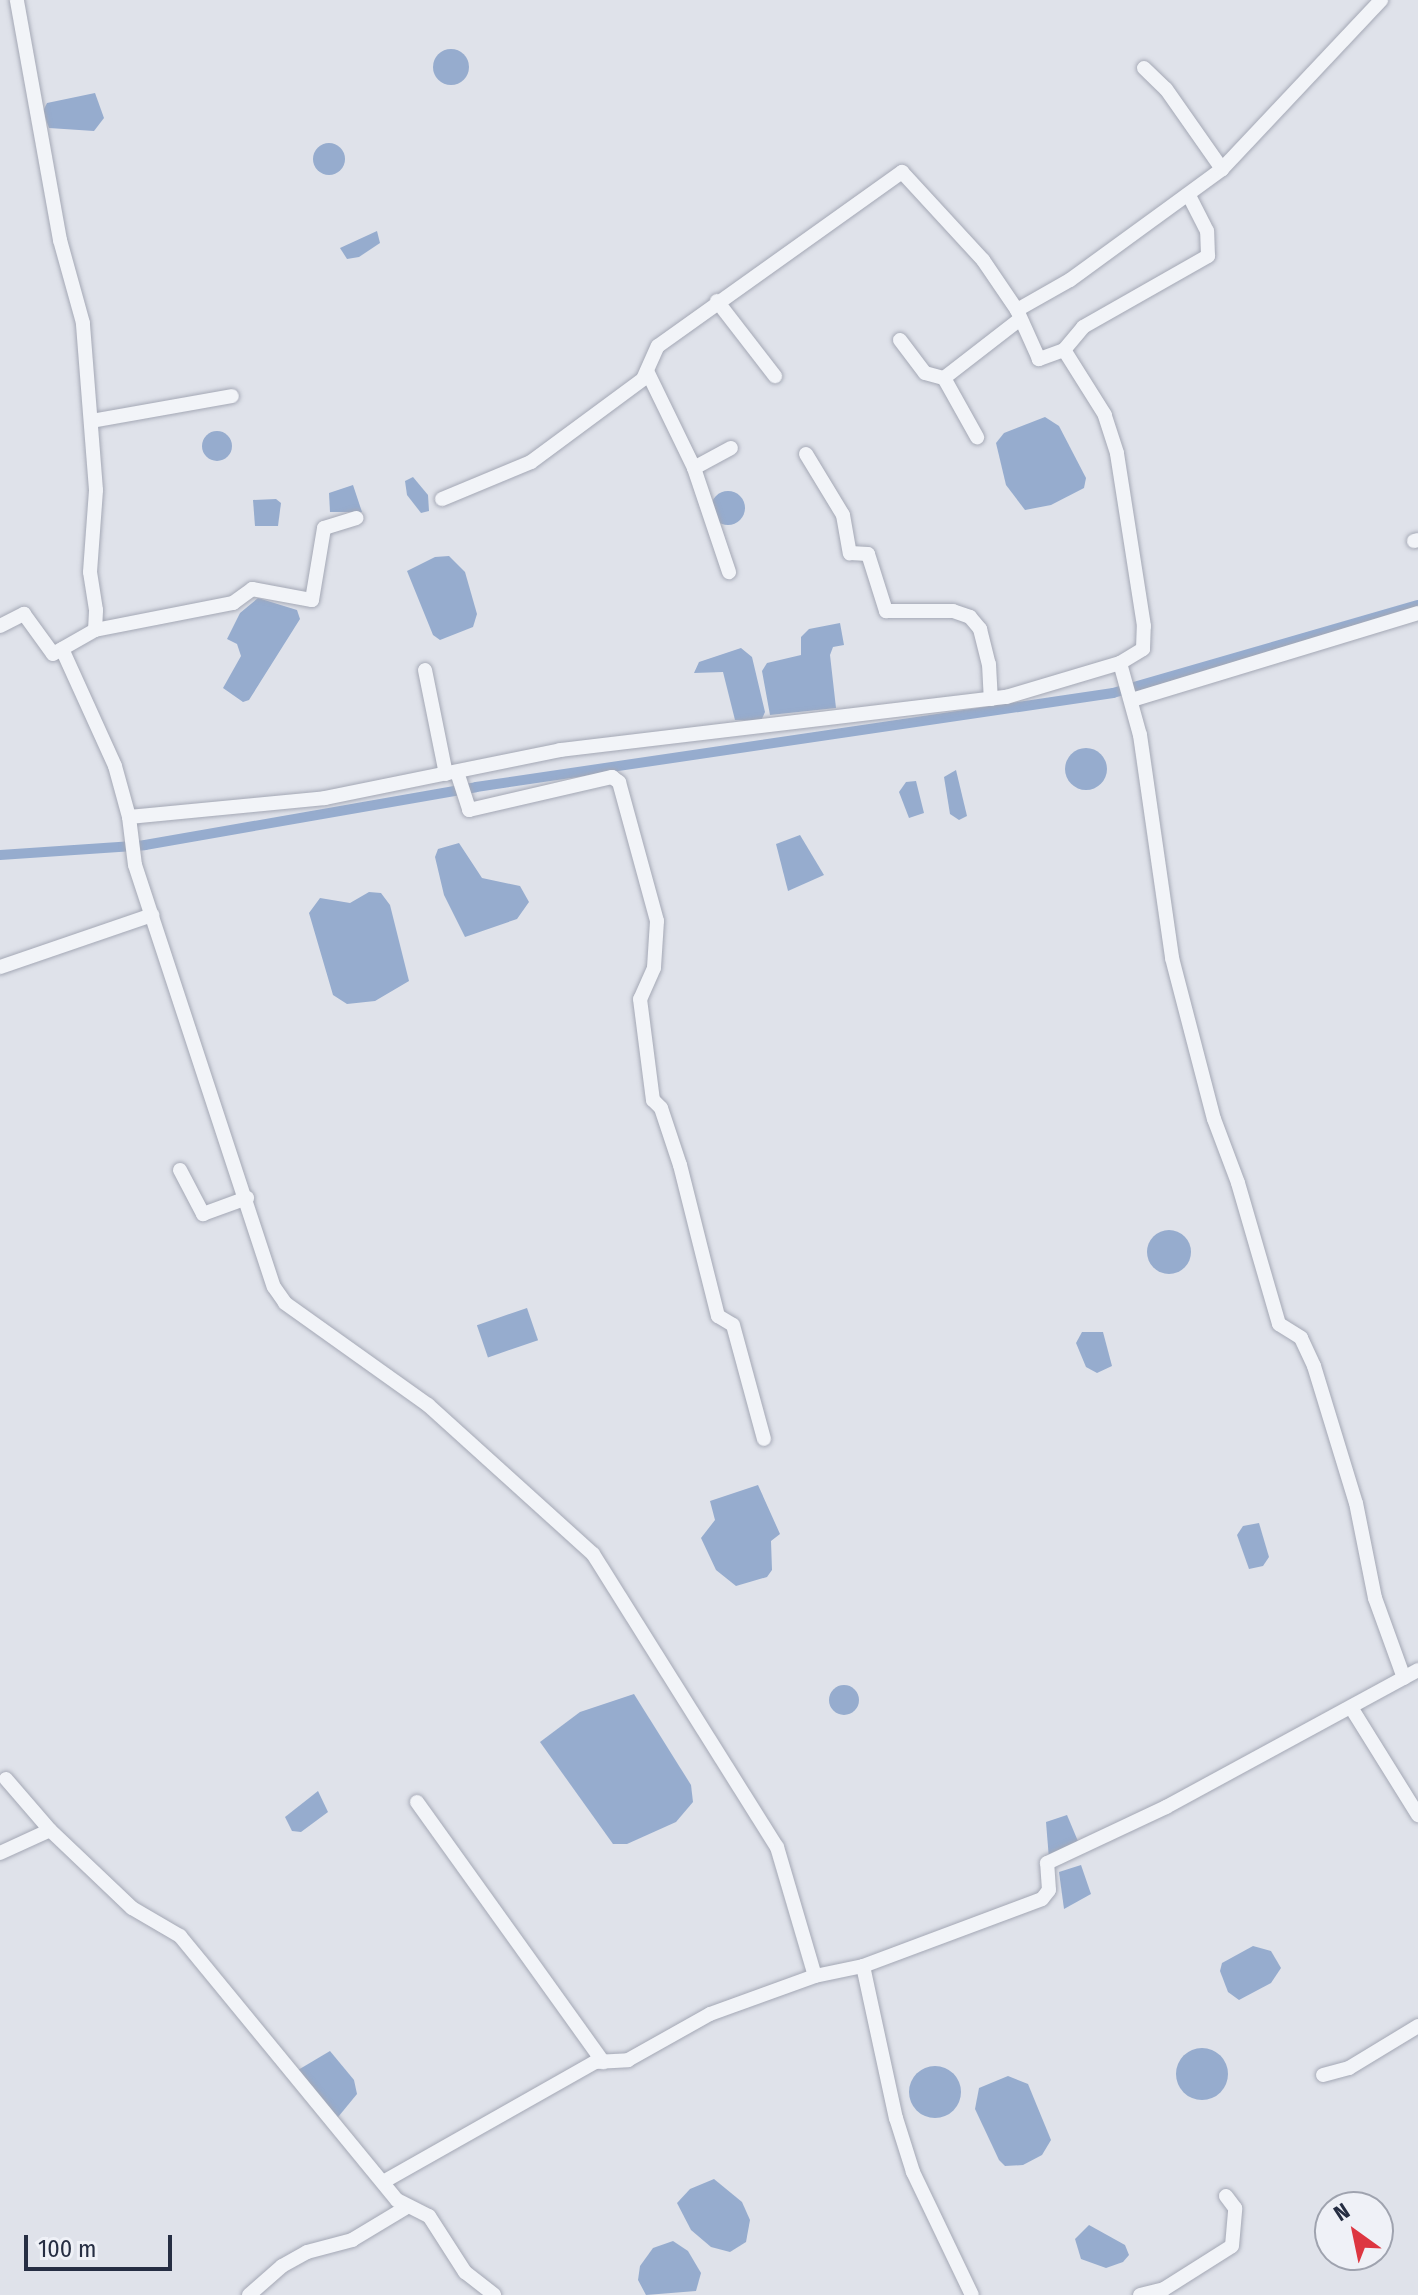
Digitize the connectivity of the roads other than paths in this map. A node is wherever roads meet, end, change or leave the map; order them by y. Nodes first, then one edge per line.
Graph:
1 (17, 0) edge
2 (1381, 0) edge
3 (1144, 68) dead end
4 (1222, 169) junction
5 (1189, 196) junction
6 (717, 301) junction
7 (1018, 315) junction
8 (900, 340) dead end
9 (1064, 350) junction
10 (647, 371) junction
11 (775, 376) dead end
12 (944, 378) junction
13 (232, 396) dead end
14 (92, 421) junction
15 (977, 437) dead end
16 (731, 448) dead end
17 (806, 454) dead end
18 (694, 468) junction
19 (442, 499) dead end
20 (356, 518) dead end
21 (729, 572) dead end
22 (1418, 613) edge
23 (0, 626) edge
24 (95, 630) junction
25 (62, 649) junction
26 (1122, 669) junction
27 (425, 670) dead end
28 (1130, 696) junction
29 (991, 699) junction
30 (456, 781) junction
31 (129, 820) junction
32 (152, 915) junction
33 (0, 967) edge
34 (180, 1170) dead end
35 (247, 1198) junction
36 (764, 1439) dead end
37 (1418, 1670) edge
38 (1404, 1678) junction
39 (1352, 1709) junction
40 (6, 1779) dead end
41 (417, 1802) dead end
42 (1418, 1815) edge
43 (50, 1830) junction
44 (0, 1853) edge
45 (863, 1966) junction
46 (815, 1976) junction
47 (1418, 2026) edge
48 (603, 2062) junction
49 (1323, 2075) dead end
50 (383, 2182) junction
51 (1226, 2196) dead end
52 (407, 2207) junction
53 (249, 2295) edge
54 (494, 2295) edge
55 (972, 2295) edge
56 (1140, 2295) edge

1 - 14 street
2 - 4 street
3 - 4 street
4 - 5 street
5 - 7 street
5 - 9 street
6 - 7 street
6 - 10 street
6 - 11 street
7 - 9 street
7 - 12 street
8 - 12 street
9 - 26 street
10 - 18 street
10 - 19 street
12 - 15 street
13 - 14 street
14 - 24 street
16 - 18 street
17 - 29 street
18 - 21 street
20 - 24 street
22 - 28 street
23 - 25 street
24 - 25 street
25 - 31 street
26 - 28 street
26 - 29 street
27 - 30 street
28 - 38 street
29 - 30 street
30 - 31 street
30 - 36 street
31 - 32 street
32 - 33 street
32 - 35 street
34 - 35 street
35 - 46 street
37 - 38 street
38 - 39 street
39 - 42 street
39 - 45 street
40 - 43 street
41 - 48 street
43 - 44 street
43 - 50 street
45 - 46 street
45 - 55 street
46 - 48 street
47 - 49 street
48 - 50 street
50 - 52 street
51 - 56 street
52 - 53 street
52 - 54 street

